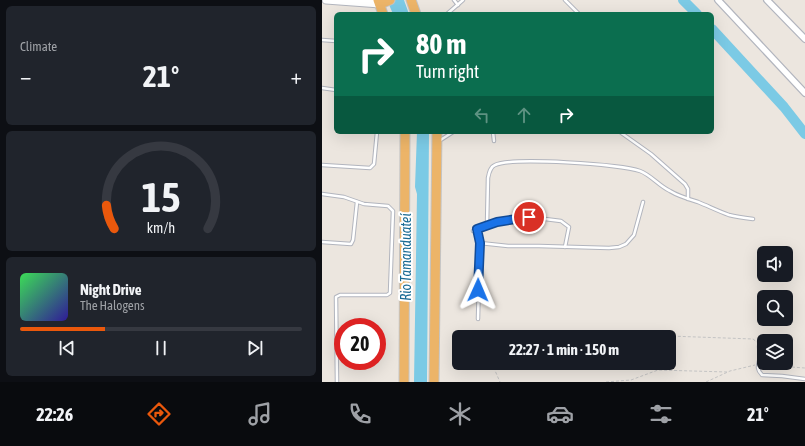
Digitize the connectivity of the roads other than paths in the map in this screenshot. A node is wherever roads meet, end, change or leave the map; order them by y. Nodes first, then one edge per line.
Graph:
1 (326, 0) edge
2 (412, 0) edge
3 (454, 0) edge
4 (463, 0) edge
5 (565, 0) edge
6 (718, 0) edge
7 (767, 0) edge
8 (384, 2) edge
9 (458, 5) junction
10 (383, 12) edge
11 (415, 12) edge
12 (449, 12) edge
13 (577, 12) edge
14 (805, 39) edge
15 (322, 40) edge
16 (334, 41) edge
17 (322, 88) edge
18 (334, 90) edge
19 (805, 93) edge
20 (377, 134) edge
21 (404, 134) edge
22 (437, 134) edge
23 (451, 134) edge
24 (493, 134) edge
25 (623, 134) edge
26 (494, 141) dead end
27 (437, 142) junction
28 (322, 165) edge
29 (322, 194) edge
30 (688, 199) junction
31 (357, 202) junction
32 (642, 202) dead end
33 (753, 219) dead end
34 (487, 225) junction
35 (477, 229) junction
36 (473, 231) dead end
37 (322, 242) edge
38 (480, 243) junction
39 (565, 247) junction
40 (478, 319) dead end
41 (758, 370) edge
42 (805, 380) edge
43 (337, 382) edge
44 (404, 382) edge
45 (434, 382) edge

1 - 8 main road
2 - 11 highway
3 - 9 lane
4 - 9 lane
5 - 13 lane
6 - 19 street
7 - 14 street
8 - 10 highway
9 - 12 lane
15 - 16 lane
17 - 18 lane
20 - 28 lane
21 - 44 highway
22 - 27 highway
23 - 27 lane
24 - 26 lane
25 - 30 lane
27 - 45 highway
29 - 31 lane
30 - 33 lane
30 - 34 lane
31 - 37 lane
31 - 43 lane
32 - 39 lane
34 - 35 lane
34 - 39 lane
35 - 36 lane
35 - 38 lane
38 - 39 lane
38 - 40 lane
41 - 42 lane

